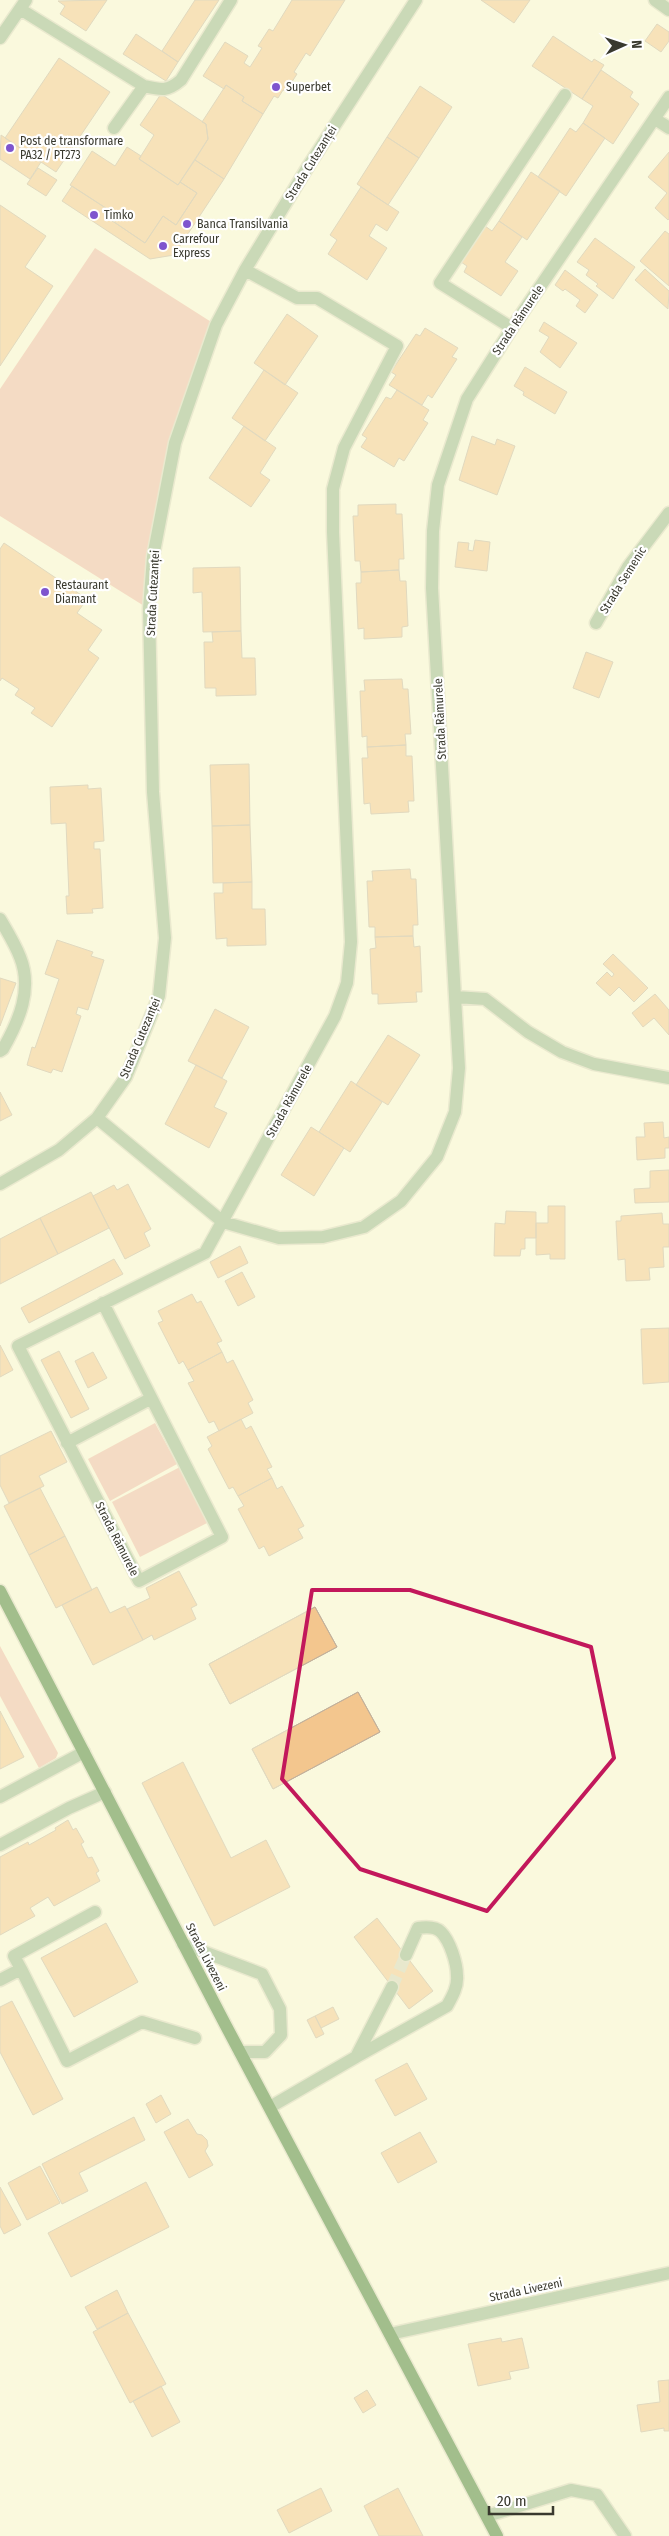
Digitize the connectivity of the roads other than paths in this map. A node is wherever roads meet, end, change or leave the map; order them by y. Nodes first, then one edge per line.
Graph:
1 (232, 0) edge
2 (416, 0) edge
3 (655, 0) edge
4 (23, 4) edge
5 (669, 10) edge
6 (5, 20) edge
7 (0, 38) edge
8 (144, 86) junction
9 (565, 95) dead end
10 (669, 97) edge
11 (655, 119) junction
12 (114, 128) dead end
13 (669, 128) edge
14 (245, 270) junction
15 (512, 328) junction
16 (669, 513) edge
17 (596, 623) dead end
18 (0, 919) edge
19 (456, 997) junction
20 (0, 1051) edge
21 (669, 1078) edge
22 (97, 1118) junction
23 (0, 1184) edge
24 (222, 1222) junction
25 (103, 1303) junction
26 (150, 1399) junction
27 (67, 1442) junction
28 (0, 1591) edge
29 (84, 1752) junction
30 (106, 1792) junction
31 (0, 1797) edge
32 (0, 1845) edge
33 (95, 1912) dead end
34 (183, 1944) junction
35 (406, 1955) tunnel mouth
36 (21, 1969) junction
37 (0, 1980) edge
38 (392, 1986) tunnel mouth
39 (195, 2038) dead end
40 (240, 2052) junction
41 (356, 2057) junction
42 (270, 2107) junction
43 (669, 2273) edge
44 (390, 2334) junction
45 (487, 2516) junction
46 (496, 2536) edge
47 (626, 2536) edge

1 - 8 street
2 - 14 street, Strada Cutezanței
3 - 5 street
4 - 6 street
4 - 8 street
6 - 7 street
8 - 12 street
9 - 15 street
10 - 11 street, Strada Rămurele
11 - 13 street
11 - 15 street, Strada Rămurele
14 - 22 street, Strada Cutezanței
14 - 24 street, Strada Rămurele
15 - 19 street, Strada Rămurele
16 - 17 street, Strada Semenic
18 - 20 street
19 - 21 street
19 - 24 street, Strada Rămurele
22 - 23 street, Strada Cutezanței
22 - 24 street, Strada Rămurele
24 - 25 street, Strada Rămurele
25 - 26 street, Strada Rămurele
25 - 27 street, Strada Rămurele
26 - 27 street
26 - 27 street, Strada Rămurele
28 - 29 main road, Strada Livezeni
29 - 30 main road, Strada Livezeni
29 - 31 street
30 - 32 street
30 - 34 main road, Strada Livezeni
33 - 36 street
34 - 40 main road, Strada Livezeni
34 - 40 street
35 - 41 street
36 - 37 street
36 - 39 street
38 - 41 street
40 - 42 main road, Strada Livezeni
41 - 42 street
42 - 44 main road, Strada Livezeni
43 - 44 street, Strada Livezeni
44 - 45 main road, Strada Livezeni
45 - 46 main road, Strada Livezeni
45 - 47 street

